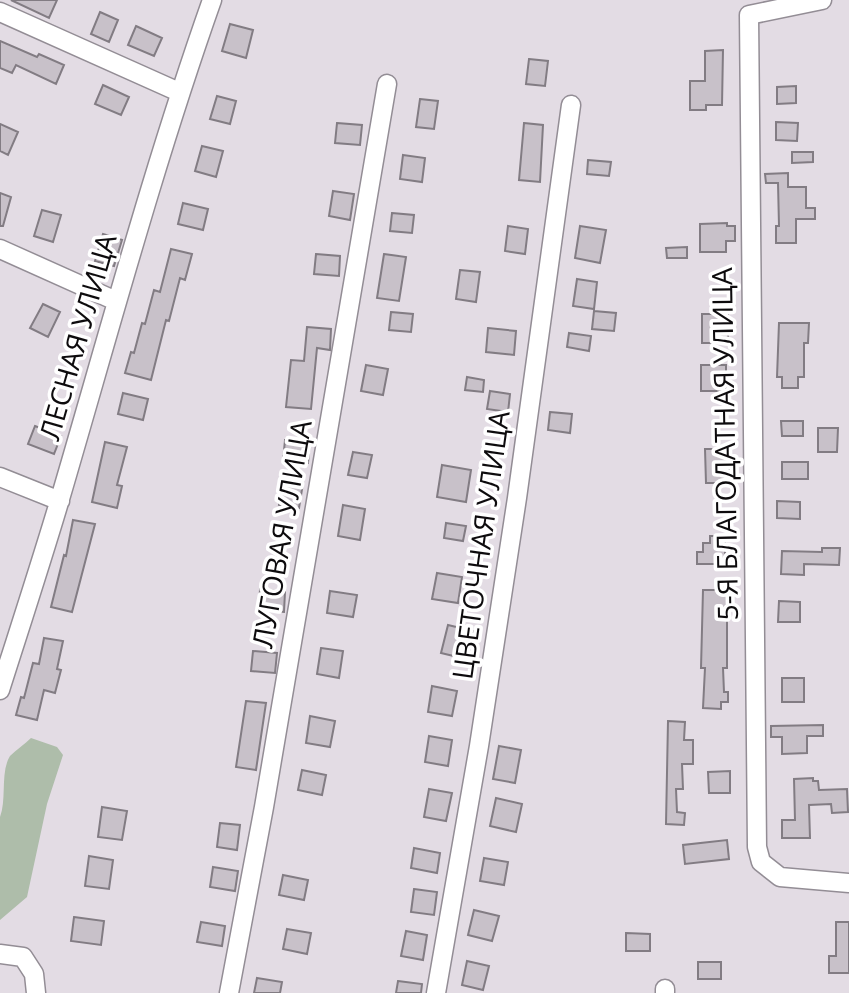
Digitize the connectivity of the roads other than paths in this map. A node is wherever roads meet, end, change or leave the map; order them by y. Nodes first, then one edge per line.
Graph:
1 (212, 0) edge
2 (822, 0) edge
3 (0, 12) edge
4 (387, 84) dead end
5 (179, 92) junction
6 (571, 105) dead end
7 (0, 249) edge
8 (116, 301) junction
9 (0, 477) edge
10 (60, 501) junction
11 (0, 690) edge
12 (849, 883) edge
13 (0, 954) edge
14 (36, 993) edge
15 (229, 993) edge
16 (436, 993) edge

1 - 5 street, ЛЕСНАЯ УЛИЦА
2 - 12 street, 5-Я БЛАГОДАТНАЯ УЛИЦА
3 - 5 street
4 - 15 street, ЛУГОВАЯ УЛИЦА
5 - 8 street, ЛЕСНАЯ УЛИЦА
6 - 16 street, ЦВЕТОЧНАЯ УЛИЦА
7 - 8 street
8 - 10 street, ЛЕСНАЯ УЛИЦА
9 - 10 street
10 - 11 street, ЛЕСНАЯ УЛИЦА
13 - 14 street

